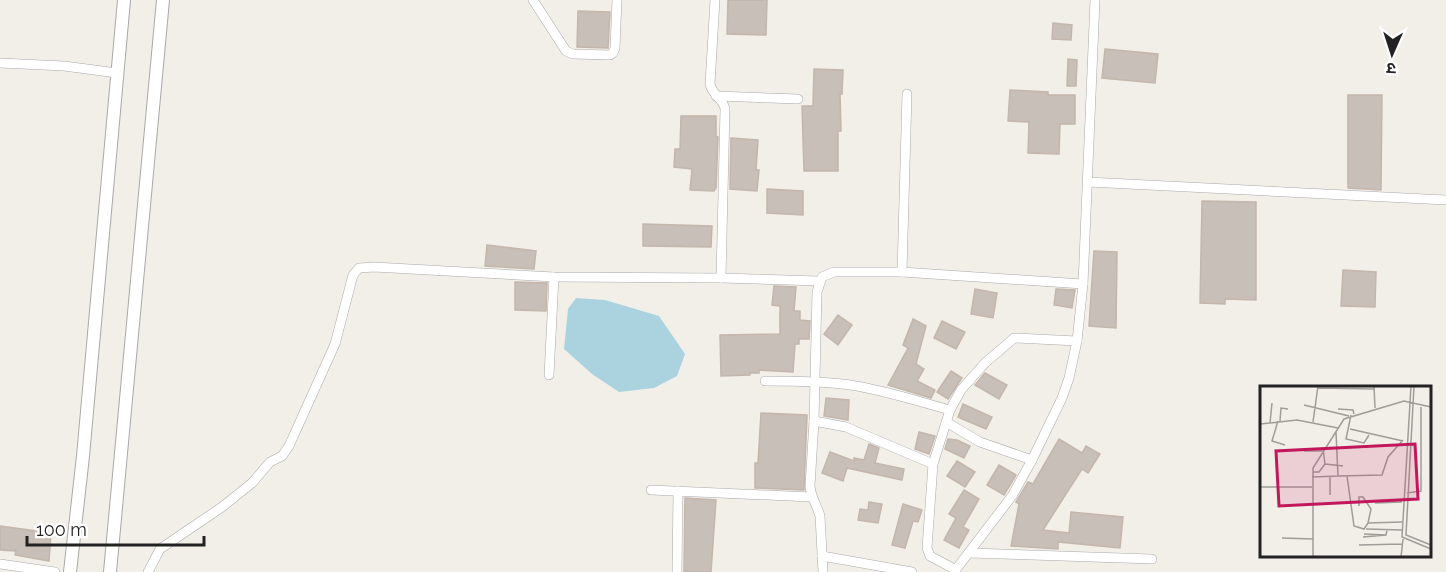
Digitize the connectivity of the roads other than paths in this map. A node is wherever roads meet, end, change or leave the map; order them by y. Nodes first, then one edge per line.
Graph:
1 (124, 0) edge
2 (163, 0) edge
3 (533, 0) edge
4 (617, 0) edge
5 (715, 0) edge
6 (1095, 0) edge
7 (0, 63) edge
8 (117, 73) junction
9 (907, 94) dead end
10 (716, 96) junction
11 (798, 99) dead end
12 (1088, 182) junction
13 (1446, 200) edge
14 (902, 272) junction
15 (554, 277) junction
16 (721, 278) junction
17 (819, 281) junction
18 (1083, 284) junction
19 (1077, 341) junction
20 (549, 375) dead end
21 (765, 381) dead end
22 (815, 382) junction
23 (950, 410) junction
24 (814, 421) junction
25 (946, 422) junction
26 (1032, 460) junction
27 (933, 464) junction
28 (651, 490) dead end
29 (678, 491) junction
30 (811, 497) junction
31 (969, 553) junction
32 (822, 556) junction
33 (1152, 560) dead end
34 (0, 564) edge
35 (955, 571) edge
36 (55, 572) edge
37 (70, 572) edge
38 (110, 572) edge
39 (148, 572) edge
40 (677, 572) edge
41 (823, 572) edge
42 (912, 572) edge

1 - 8 street
2 - 38 street
3 - 4 street
5 - 10 street
6 - 12 street
7 - 8 street
8 - 37 street
9 - 14 street
10 - 11 street
10 - 16 street
12 - 13 street
12 - 18 street
14 - 17 street
14 - 18 street
15 - 16 street
15 - 20 street
15 - 39 street
16 - 17 street
17 - 22 street
18 - 19 street
19 - 23 street
19 - 26 street
21 - 22 street
22 - 23 street
22 - 24 street
23 - 25 street
24 - 27 street
24 - 30 street
25 - 26 street
25 - 27 street
26 - 31 street
27 - 35 street
28 - 29 street
29 - 30 street
29 - 40 street
30 - 32 street
31 - 33 street
31 - 35 street
32 - 41 street
32 - 42 street
34 - 36 street

